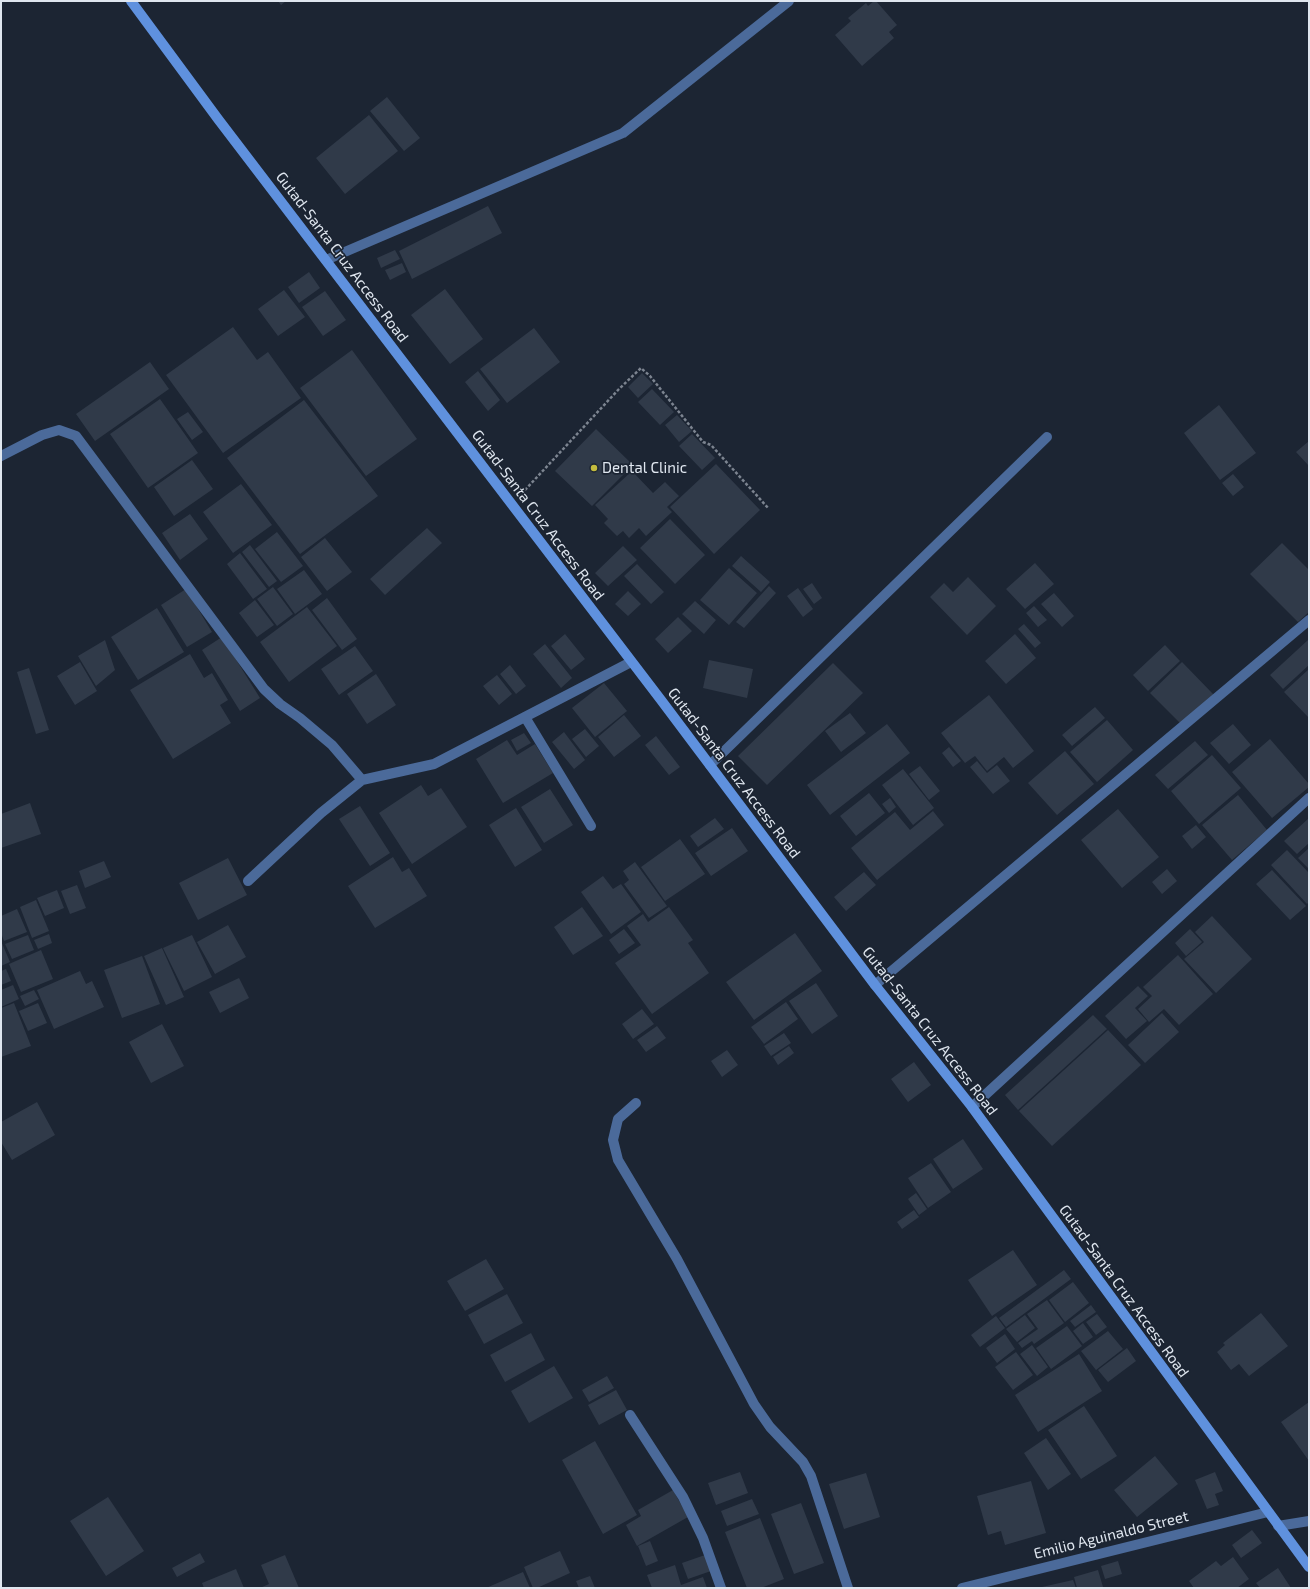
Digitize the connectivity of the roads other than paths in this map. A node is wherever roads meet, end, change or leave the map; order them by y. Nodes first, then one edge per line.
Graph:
1 (131, 1) edge
2 (789, 1) edge
3 (326, 260) junction
4 (1047, 437) dead end
5 (1, 456) edge
6 (1309, 620) edge
7 (631, 662) junction
8 (525, 717) junction
9 (710, 765) junction
10 (362, 780) junction
11 (1309, 798) edge
12 (591, 826) dead end
13 (248, 881) dead end
14 (876, 985) junction
15 (636, 1103) dead end
16 (972, 1107) junction
17 (630, 1415) dead end
18 (1268, 1512) junction
19 (1309, 1521) edge
20 (1278, 1526) junction
21 (1309, 1567) edge
22 (721, 1588) edge
23 (848, 1588) edge
24 (962, 1588) edge

1 - 3 main road, Gutad-Santa Cruz Access Road
2 - 3 street
3 - 7 main road, Gutad-Santa Cruz Access Road
4 - 9 street
5 - 10 street
6 - 14 street
7 - 8 street
7 - 9 main road, Gutad-Santa Cruz Access Road
8 - 10 street
8 - 12 street
9 - 14 main road, Gutad-Santa Cruz Access Road
10 - 13 street
11 - 16 street
14 - 16 main road, Gutad-Santa Cruz Access Road
15 - 23 street
16 - 18 main road, Gutad-Santa Cruz Access Road
17 - 22 street
18 - 20 main road, Gutad-Santa Cruz Access Road
18 - 24 street, Emilio Aguinaldo Street
19 - 20 street
20 - 21 main road, Gutad-Santa Cruz Access Road

